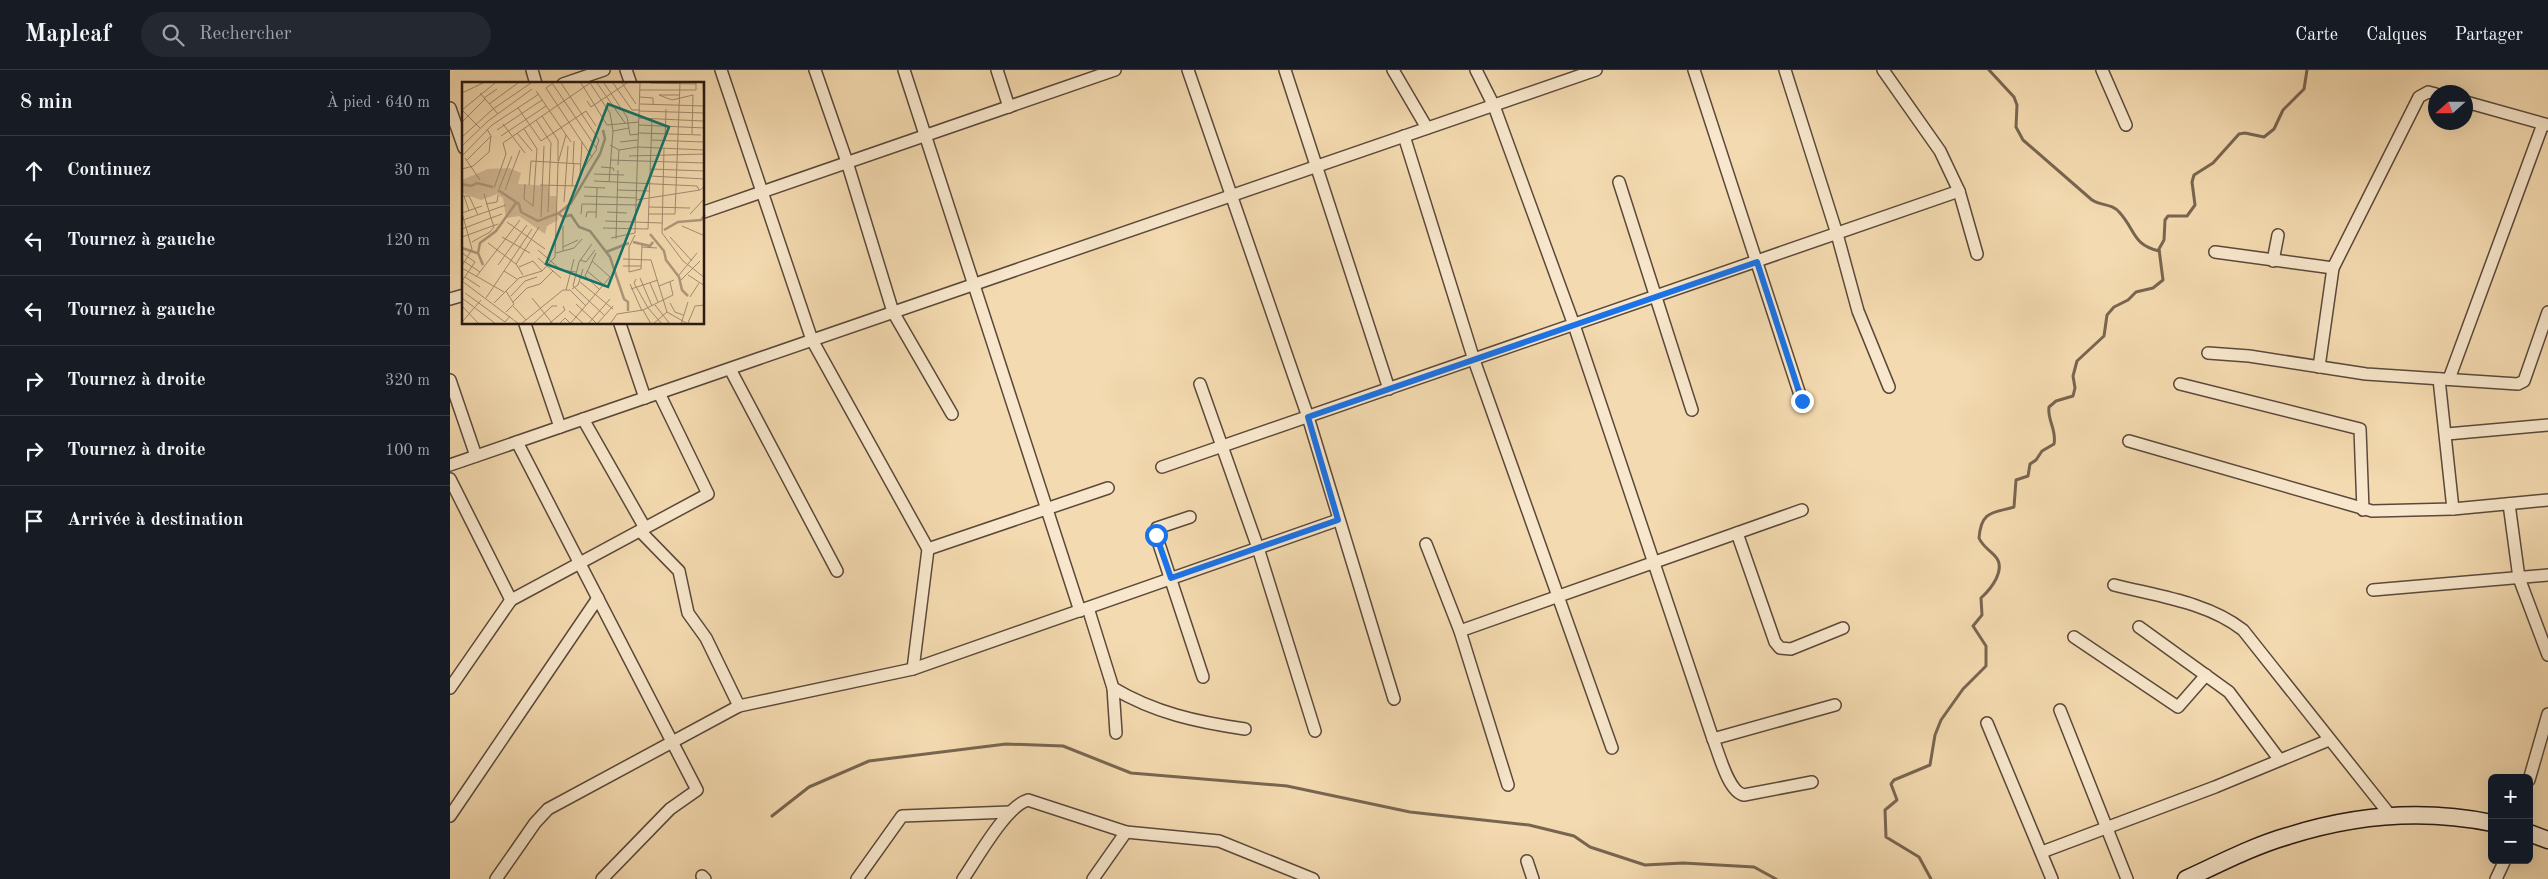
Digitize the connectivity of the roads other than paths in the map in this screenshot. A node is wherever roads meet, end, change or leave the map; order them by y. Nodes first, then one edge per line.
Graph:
1 (604, 70) edge
2 (626, 70) edge
3 (721, 70) edge
4 (815, 70) edge
5 (904, 70) edge
6 (997, 70) edge
7 (1115, 70) edge
8 (1188, 70) edge
9 (1285, 70) edge
10 (1393, 70) edge
11 (1476, 70) edge
12 (1596, 70) edge
13 (1694, 70) edge
14 (1785, 70) edge
15 (1883, 70) edge
16 (2102, 70) edge
17 (1091, 74) edge
18 (569, 82) edge
19 (630, 82) edge
20 (2428, 92) edge
21 (2473, 104) edge
22 (1009, 106) junction
23 (1494, 106) junction
24 (450, 108) edge
25 (456, 120) edge
26 (2126, 125) dead end
27 (2546, 125) edge
28 (1427, 128) junction
29 (927, 135) junction
30 (1404, 136) junction
31 (462, 141) edge
32 (847, 162) junction
33 (1317, 166) junction
34 (1619, 182) dead end
35 (763, 191) junction
36 (1959, 192) junction
37 (1232, 195) junction
38 (705, 212) edge
39 (1837, 234) junction
40 (2278, 235) dead end
41 (2215, 252) dead end
42 (1977, 254) dead end
43 (2273, 260) junction
44 (1757, 262) junction
45 (2333, 268) junction
46 (975, 284) junction
47 (1656, 297) junction
48 (893, 312) junction
49 (2548, 312) edge
50 (525, 325) edge
51 (620, 325) edge
52 (1574, 325) junction
53 (812, 340) junction
54 (2208, 353) dead end
55 (1474, 360) junction
56 (2319, 367) junction
57 (730, 369) junction
58 (2444, 379) junction
59 (450, 380) edge
60 (1200, 384) dead end
61 (2180, 384) dead end
62 (1889, 387) dead end
63 (1389, 389) junction
64 (659, 393) junction
65 (645, 398) junction
66 (1802, 401) dead end
67 (1692, 410) dead end
68 (952, 414) dead end
69 (1308, 417) junction
70 (583, 419) junction
71 (2548, 425) edge
72 (560, 427) junction
73 (2446, 434) junction
74 (2129, 441) dead end
75 (517, 442) junction
76 (1222, 447) junction
77 (476, 456) junction
78 (450, 465) edge
79 (1162, 468) dead end
80 (450, 479) edge
81 (1108, 488) dead end
82 (2548, 500) edge
83 (2509, 504) junction
84 (1048, 508) junction
85 (2453, 509) junction
86 (1802, 510) dead end
87 (2363, 510) junction
88 (1190, 518) dead end
89 (1338, 520) junction
90 (642, 529) junction
91 (1737, 533) junction
92 (1426, 544) dead end
93 (1258, 548) junction
94 (928, 549) junction
95 (1654, 562) junction
96 (580, 563) junction
97 (837, 572) dead end
98 (2548, 575) edge
99 (1171, 578) junction
100 (2519, 578) junction
101 (2114, 585) dead end
102 (2373, 590) dead end
103 (1558, 596) junction
104 (598, 598) junction
105 (511, 600) junction
106 (1084, 609) junction
107 (2139, 626) dead end
108 (1843, 628) dead end
109 (1460, 631) junction
110 (2074, 636) dead end
111 (2548, 655) edge
112 (913, 669) junction
113 (2206, 675) junction
114 (1204, 677) dead end
115 (450, 688) edge
116 (1113, 688) junction
117 (1394, 699) dead end
118 (1834, 705) dead end
119 (739, 706) junction
120 (2060, 710) dead end
121 (2548, 714) edge
122 (1987, 723) dead end
123 (1245, 729) dead end
124 (1315, 732) dead end
125 (1116, 733) dead end
126 (1713, 739) junction
127 (2329, 740) junction
128 (672, 742) junction
129 (1612, 748) dead end
130 (2278, 760) junction
131 (2531, 774) edge
132 (1812, 782) dead end
133 (1508, 785) dead end
134 (1010, 812) junction
135 (2390, 815) junction
136 (450, 816) edge
137 (2488, 822) edge
138 (2106, 826) junction
139 (1126, 832) junction
140 (2533, 834) edge
141 (2548, 840) edge
142 (2042, 852) junction
143 (1527, 862) dead end
144 (2503, 864) edge
145 (496, 879) edge
146 (602, 879) edge
147 (857, 879) edge
148 (963, 879) edge
149 (1093, 879) edge
150 (1313, 879) edge
151 (1533, 879) edge
152 (2052, 879) edge
153 (2127, 879) edge
154 (2186, 879) edge
155 (2496, 879) edge

1 - 18 street
2 - 19 street
3 - 35 street
4 - 32 street
5 - 29 street
6 - 22 street
7 - 17 street
8 - 37 street
9 - 33 street
10 - 28 street
11 - 23 street
12 - 23 street
13 - 44 street
14 - 39 street
15 - 36 street
16 - 26 street
17 - 22 street
20 - 45 street
21 - 27 street
22 - 29 street
23 - 28 street
23 - 52 street
24 - 25 street
25 - 31 street
27 - 58 street
28 - 30 street
29 - 32 street
29 - 46 street
30 - 33 street
30 - 55 street
32 - 35 street
32 - 48 street
33 - 37 street
33 - 63 street
34 - 47 street
35 - 38 street
35 - 53 street
36 - 39 street
36 - 42 street
37 - 46 street
37 - 69 street
39 - 44 street
39 - 62 street
40 - 43 street
41 - 43 street
43 - 45 street
44 - 47 street
44 - 66 street
45 - 56 street
46 - 48 street
46 - 84 street
47 - 52 street
47 - 67 street
48 - 53 street
48 - 68 street
49 - 58 street
50 - 72 street
51 - 65 street
52 - 55 street
52 - 95 street
53 - 57 street
53 - 94 street
54 - 56 street
55 - 63 street
55 - 103 street
56 - 58 street
57 - 64 street
57 - 97 street
58 - 73 street
59 - 77 street
60 - 76 street
61 - 87 street
63 - 69 street
64 - 65 street
64 - 90 street
65 - 70 street
69 - 76 street
69 - 89 street
70 - 72 street
70 - 90 street
71 - 73 street
72 - 75 street
73 - 85 street
74 - 87 street
75 - 77 street
75 - 96 street
76 - 79 street
76 - 93 street
77 - 78 street
80 - 105 street
81 - 84 street
82 - 83 street
83 - 85 street
83 - 100 street
84 - 94 street
84 - 106 street
85 - 87 street
86 - 91 street
88 - 99 street
89 - 93 street
89 - 117 street
90 - 96 street
90 - 119 street
91 - 95 street
91 - 108 street
92 - 109 street
93 - 99 street
93 - 124 street
94 - 112 street
95 - 103 street
95 - 126 street
96 - 104 street
96 - 105 street
98 - 100 street
99 - 106 street
99 - 114 street
100 - 102 street
100 - 111 street
101 - 127 street
103 - 109 street
103 - 129 street
104 - 128 street
104 - 136 street
105 - 115 street
106 - 112 street
106 - 116 street
107 - 113 street
109 - 133 street
110 - 113 street
112 - 119 street
113 - 130 street
116 - 123 street
116 - 125 street
118 - 126 street
119 - 128 street
120 - 138 street
121 - 131 street
122 - 142 street
126 - 132 street
127 - 130 street
127 - 135 street
128 - 145 street
128 - 146 street
130 - 138 street
134 - 139 street
134 - 147 street
134 - 148 street
135 - 137 street
135 - 154 street
138 - 142 street
138 - 153 street
139 - 149 street
139 - 150 street
140 - 141 street
142 - 152 street
143 - 151 street
144 - 155 street

